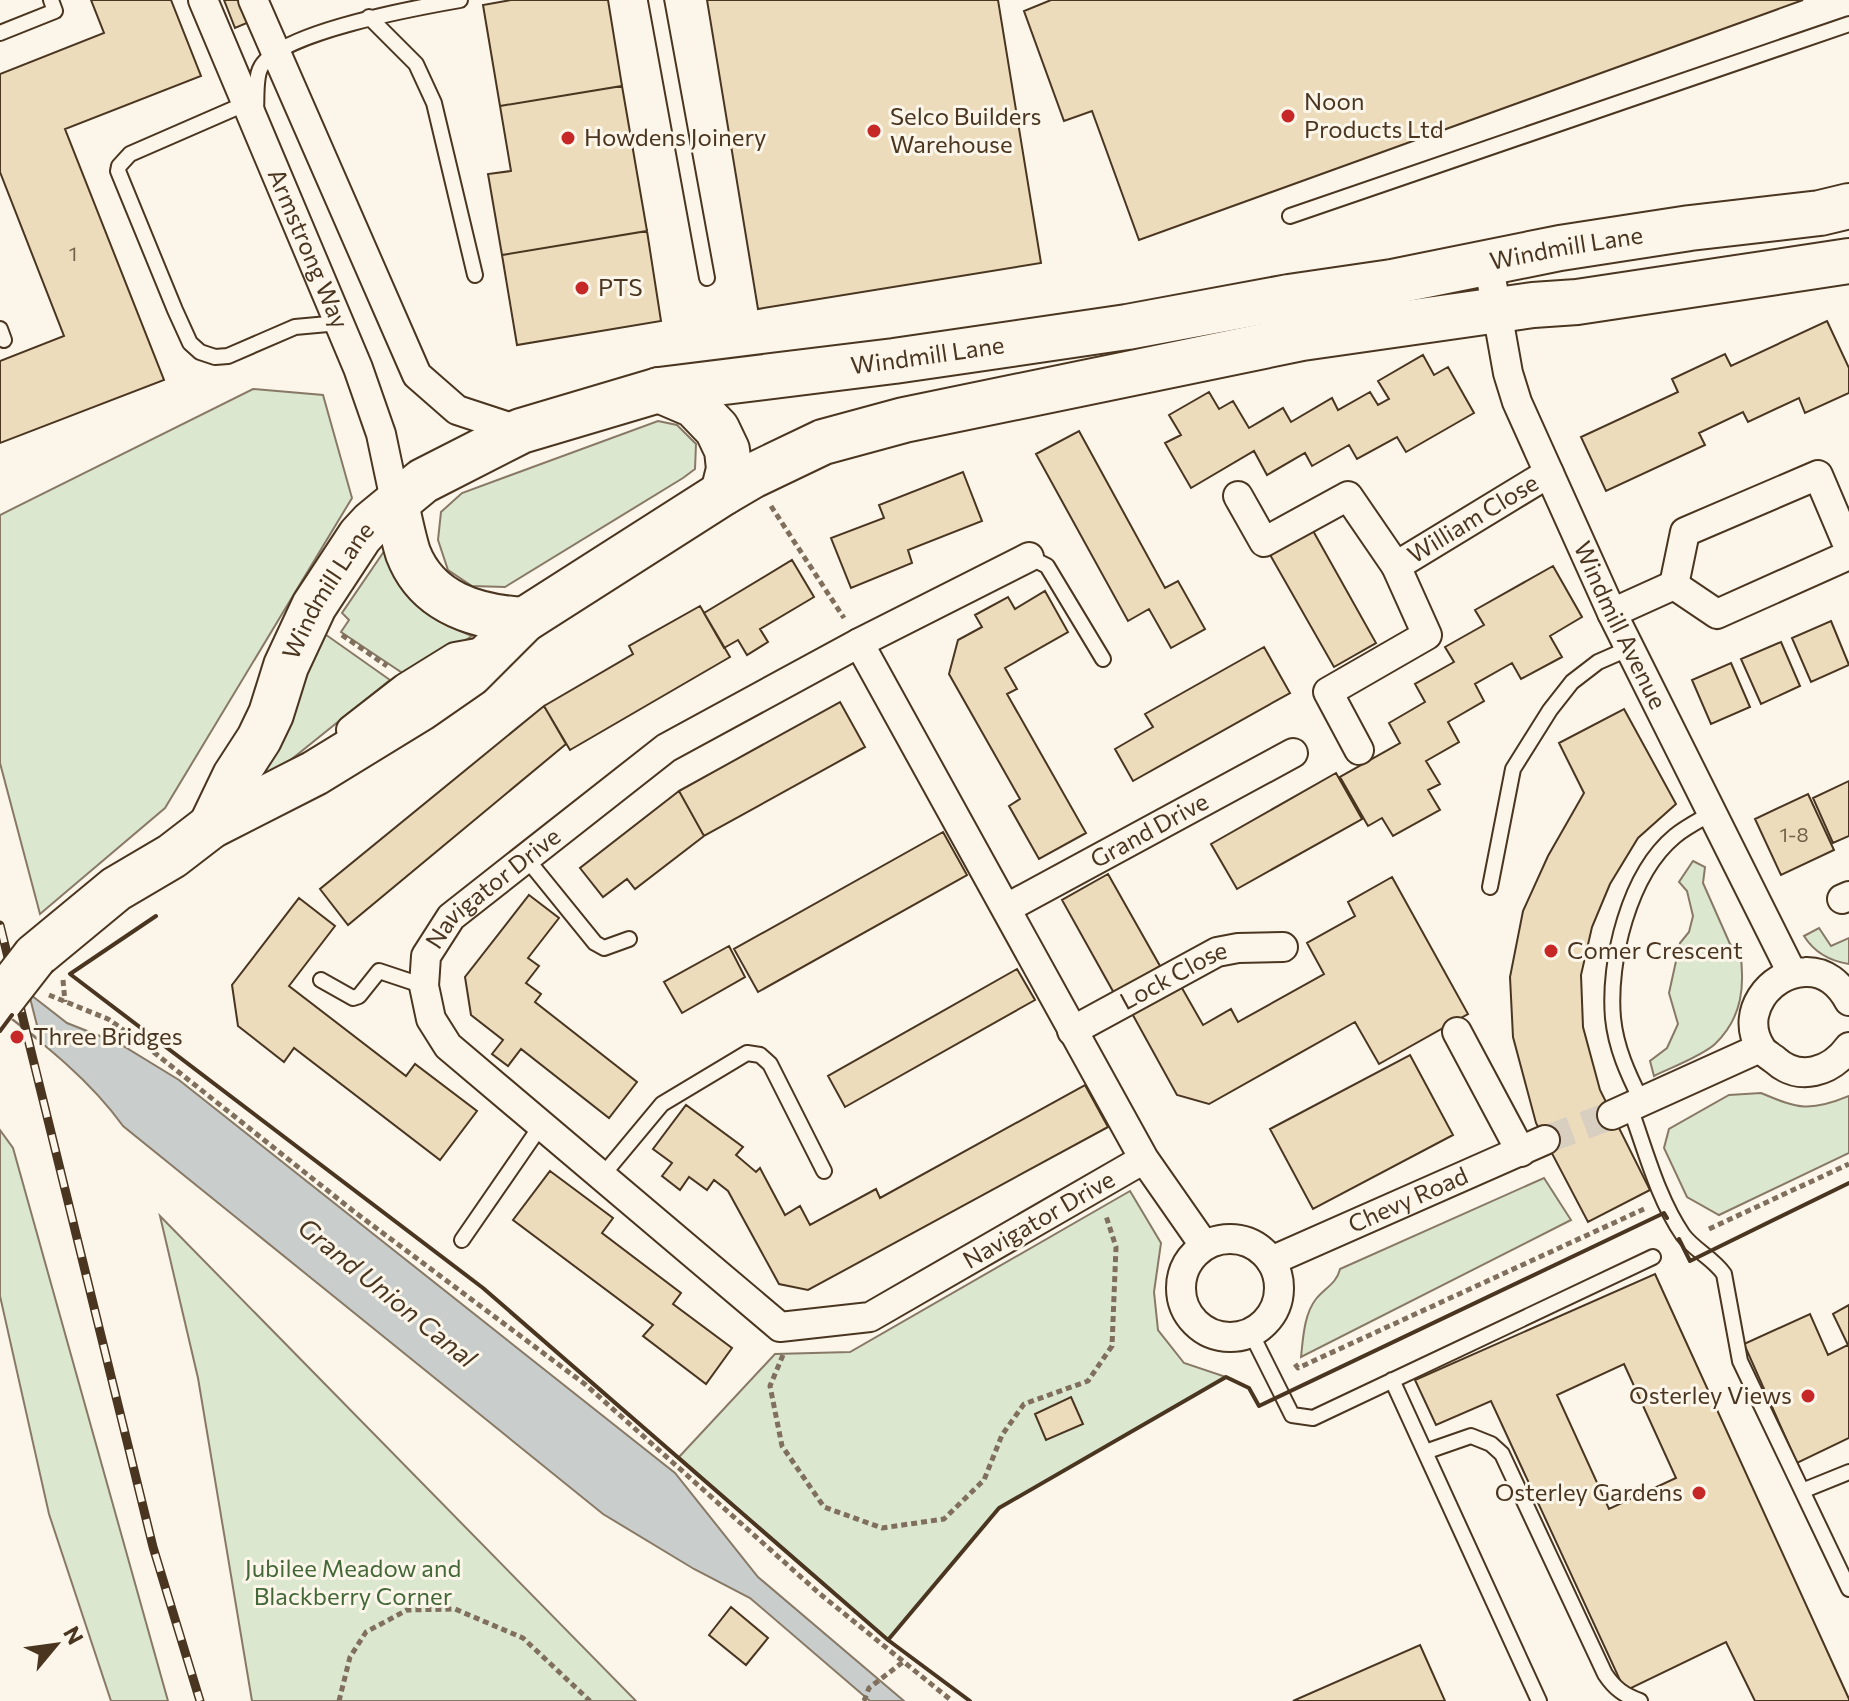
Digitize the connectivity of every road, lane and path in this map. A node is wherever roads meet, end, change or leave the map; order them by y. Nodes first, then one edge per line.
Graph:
1 (51, 0) edge
2 (203, 0) edge
3 (253, 0) edge
4 (460, 0) edge
5 (656, 0) edge
6 (369, 17) junction
7 (1849, 24) edge
8 (0, 33) edge
9 (275, 50) junction
10 (251, 113) junction
11 (1849, 206) edge
12 (1290, 216) dead end
13 (1488, 261) junction
14 (1849, 261) edge
15 (475, 275) dead end
16 (707, 278) dead end
17 (1497, 311) junction
18 (339, 323) junction
19 (659, 390) junction
20 (521, 431) junction
21 (1549, 473) junction
22 (737, 484) junction
23 (1238, 496) dead end
24 (396, 505) junction
25 (1849, 548) edge
26 (1849, 555) edge
27 (1029, 557) joint
28 (1396, 566) junction
29 (1674, 585) junction
30 (1612, 613) junction
31 (333, 629) dead end
32 (510, 635) junction
33 (859, 643) junction
34 (1630, 648) junction
35 (1103, 659) dead end
36 (394, 671) dead end
37 (1359, 750) dead end
38 (1293, 753) dead end
39 (1712, 813) junction
40 (211, 826) junction
41 (526, 858) junction
42 (1490, 887) dead end
43 (1007, 908) junction
44 (629, 939) dead end
45 (1283, 947) dead end
46 (1792, 973) junction
47 (321, 980) dead end
48 (25, 982) edge
49 (424, 986) junction
50 (1849, 1001) edge
51 (1072, 1031) junction
52 (1457, 1032) dead end
53 (1849, 1047) edge
54 (1760, 1048) junction
55 (1628, 1107) junction
56 (542, 1124) junction
57 (1144, 1159) junction
58 (1849, 1164) edge
59 (824, 1171) dead end
60 (602, 1176) junction
61 (1097, 1188) junction
62 (1664, 1199) junction
63 (462, 1240) dead end
64 (1204, 1245) junction
65 (1653, 1257) dead end
66 (1271, 1261) junction
67 (796, 1326) junction
68 (1258, 1328) junction
69 (1392, 1380) junction
70 (1425, 1452) junction
71 (1849, 1472) edge
72 (1802, 1491) junction
73 (1849, 1589) edge
74 (903, 1662) junction
75 (339, 1701) edge
76 (590, 1701) edge
77 (864, 1701) edge
78 (952, 1701) edge
79 (1539, 1701) edge
80 (1640, 1701) edge

1 - 8 lane
2 - 10 street, Armstrong Way
3 - 9 street, Armstrong Way
4 - 6 lane
5 - 16 lane
6 - 9 lane
6 - 15 lane
7 - 12 lane
9 - 10 lane
9 - 20 street, Armstrong Way
10 - 18 street, Armstrong Way
10 - 18 lane
11 - 13 main road, Windmill Lane
13 - 17 street, Windmill Avenue
13 - 19 main road, Windmill Lane
14 - 17 main road, Windmill Lane
17 - 21 street, Windmill Avenue
17 - 22 main road, Windmill Lane
18 - 24 street, Armstrong Way
19 - 20 main road, Windmill Lane
19 - 22 main road
20 - 24 main road, Windmill Lane
21 - 28 street, William Close
21 - 30 street, Windmill Avenue
22 - 32 main road, Windmill Lane
22 - 33 path
23 - 28 street, William Close
24 - 32 main road
24 - 40 main road, Windmill Lane
25 - 29 street
26 - 29 street
27 - 33 street, Navigator Drive
27 - 35 lane
28 - 37 street, William Close
29 - 30 street
30 - 34 street, Windmill Avenue
31 - 36 path
32 - 40 main road, Windmill Lane
33 - 41 street, Navigator Drive
33 - 43 street
34 - 39 street, Windmill Avenue
34 - 42 lane
38 - 43 street, Grand Drive
39 - 46 street, Windmill Avenue
39 - 55 lane
40 - 48 main road, Windmill Lane
41 - 44 lane
41 - 49 street, Navigator Drive
43 - 51 street
45 - 51 street, Lock Close
46 - 50 street
46 - 54 street
47 - 49 lane
48 - 74 path
49 - 56 street, Navigator Drive
51 - 57 street
52 - 66 street, Chevy Road
53 - 54 street
54 - 55 street
55 - 62 lane
56 - 60 street, Navigator Drive
56 - 63 lane
57 - 61 street, Navigator Drive
57 - 64 street
58 - 62 path
59 - 60 lane
60 - 67 street, Navigator Drive
61 - 67 street, Navigator Drive
61 - 67 path
62 - 68 path
62 - 72 lane
64 - 66 street
64 - 68 street
65 - 69 lane
66 - 68 street
68 - 69 lane
69 - 70 lane
70 - 79 lane
70 - 80 lane
71 - 72 lane
72 - 73 lane
74 - 77 path
74 - 78 path
75 - 76 path

